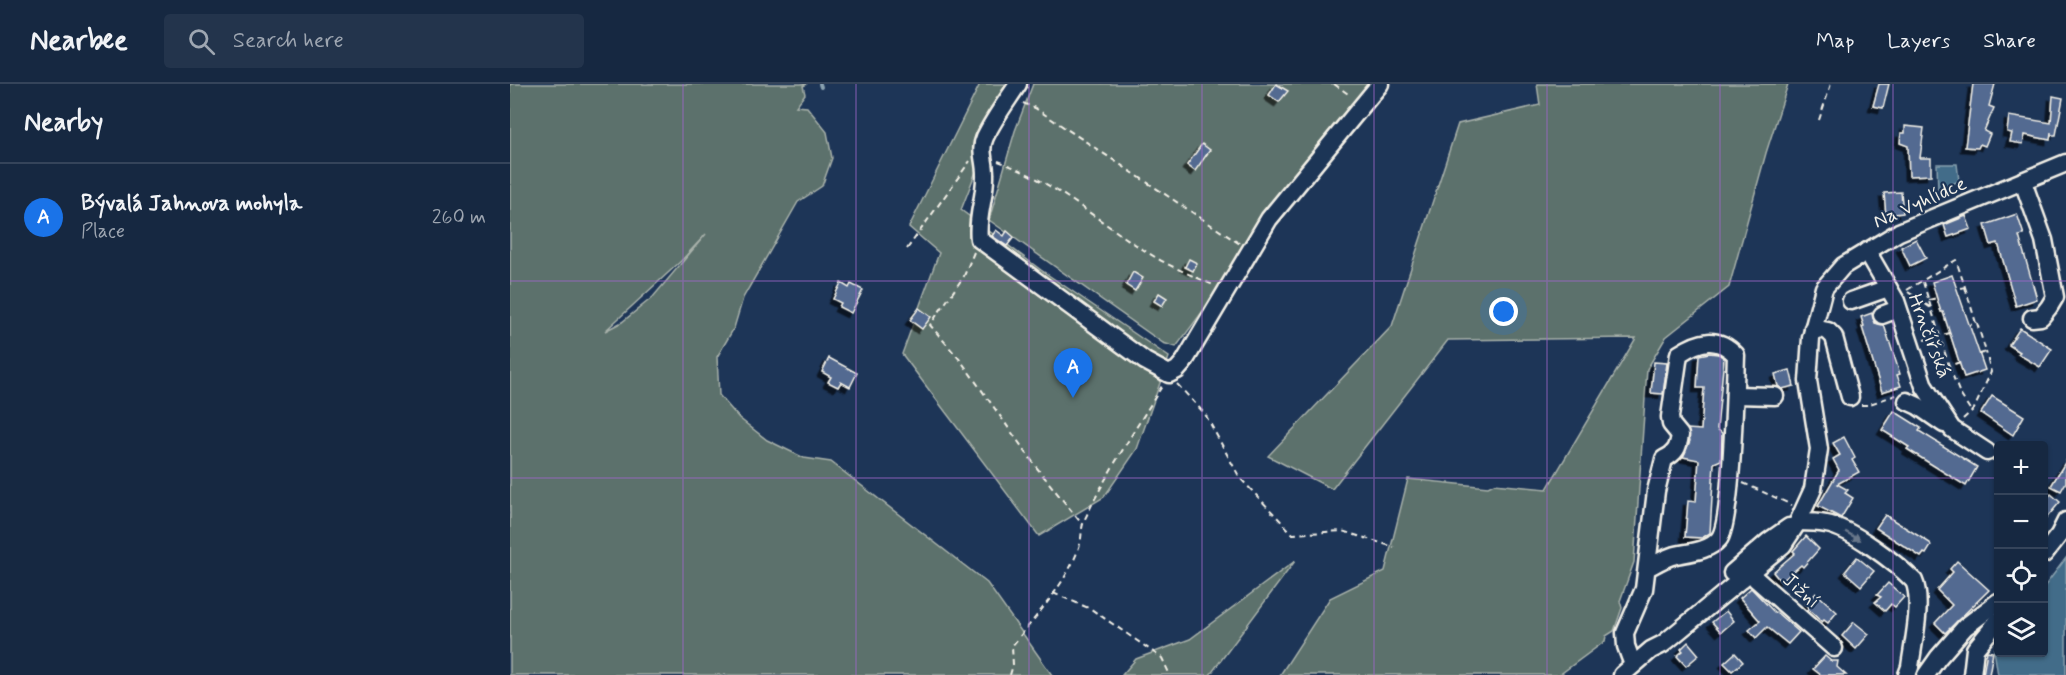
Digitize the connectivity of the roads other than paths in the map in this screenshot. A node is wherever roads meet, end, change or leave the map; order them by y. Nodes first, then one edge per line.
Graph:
1 (1380, 84) edge
2 (1014, 90) edge
3 (2066, 163) edge
4 (2023, 182) junction
5 (1867, 251) junction
6 (1888, 288) junction
7 (1851, 301) dead end
8 (1898, 309) junction
9 (1882, 315) dead end
10 (2032, 318) dead end
11 (1813, 328) junction
12 (1924, 386) junction
13 (1735, 395) junction
14 (1775, 396) dead end
15 (1850, 397) road end
16 (1952, 429) junction
17 (1987, 452) dead end
18 (1800, 516) junction
19 (2066, 521) edge
20 (2047, 549) edge
21 (1748, 566) junction
22 (1647, 568) junction
23 (1997, 603) edge
24 (1994, 626) edge
25 (1834, 648) dead end
26 (1628, 670) edge
27 (1907, 675) edge
28 (1926, 675) edge
29 (1972, 675) edge

1 - 2 street
3 - 4 street, Na Vyhlídce
4 - 5 street, Na Vyhlídce
4 - 10 street
5 - 6 street, Hrnčířská
5 - 11 street, Na Vyhlídce
6 - 7 street
6 - 8 street, Hrnčířská
8 - 9 street
8 - 12 street, Hrnčířská
11 - 15 street
11 - 18 street, Na Vyhlídce
12 - 16 street, Hrnčířská
12 - 16 street
13 - 14 street
13 - 22 street
13 - 22 street, Na Vyhlídce
16 - 17 street, Hrnčířská
18 - 21 street, Na Vyhlídce
18 -> 27 street
19 - 20 street
21 - 25 street, Jižní
21 - 26 street, Na Vyhlídce
22 - 26 street, Na Vyhlídce
23 - 28 street
24 - 29 street

